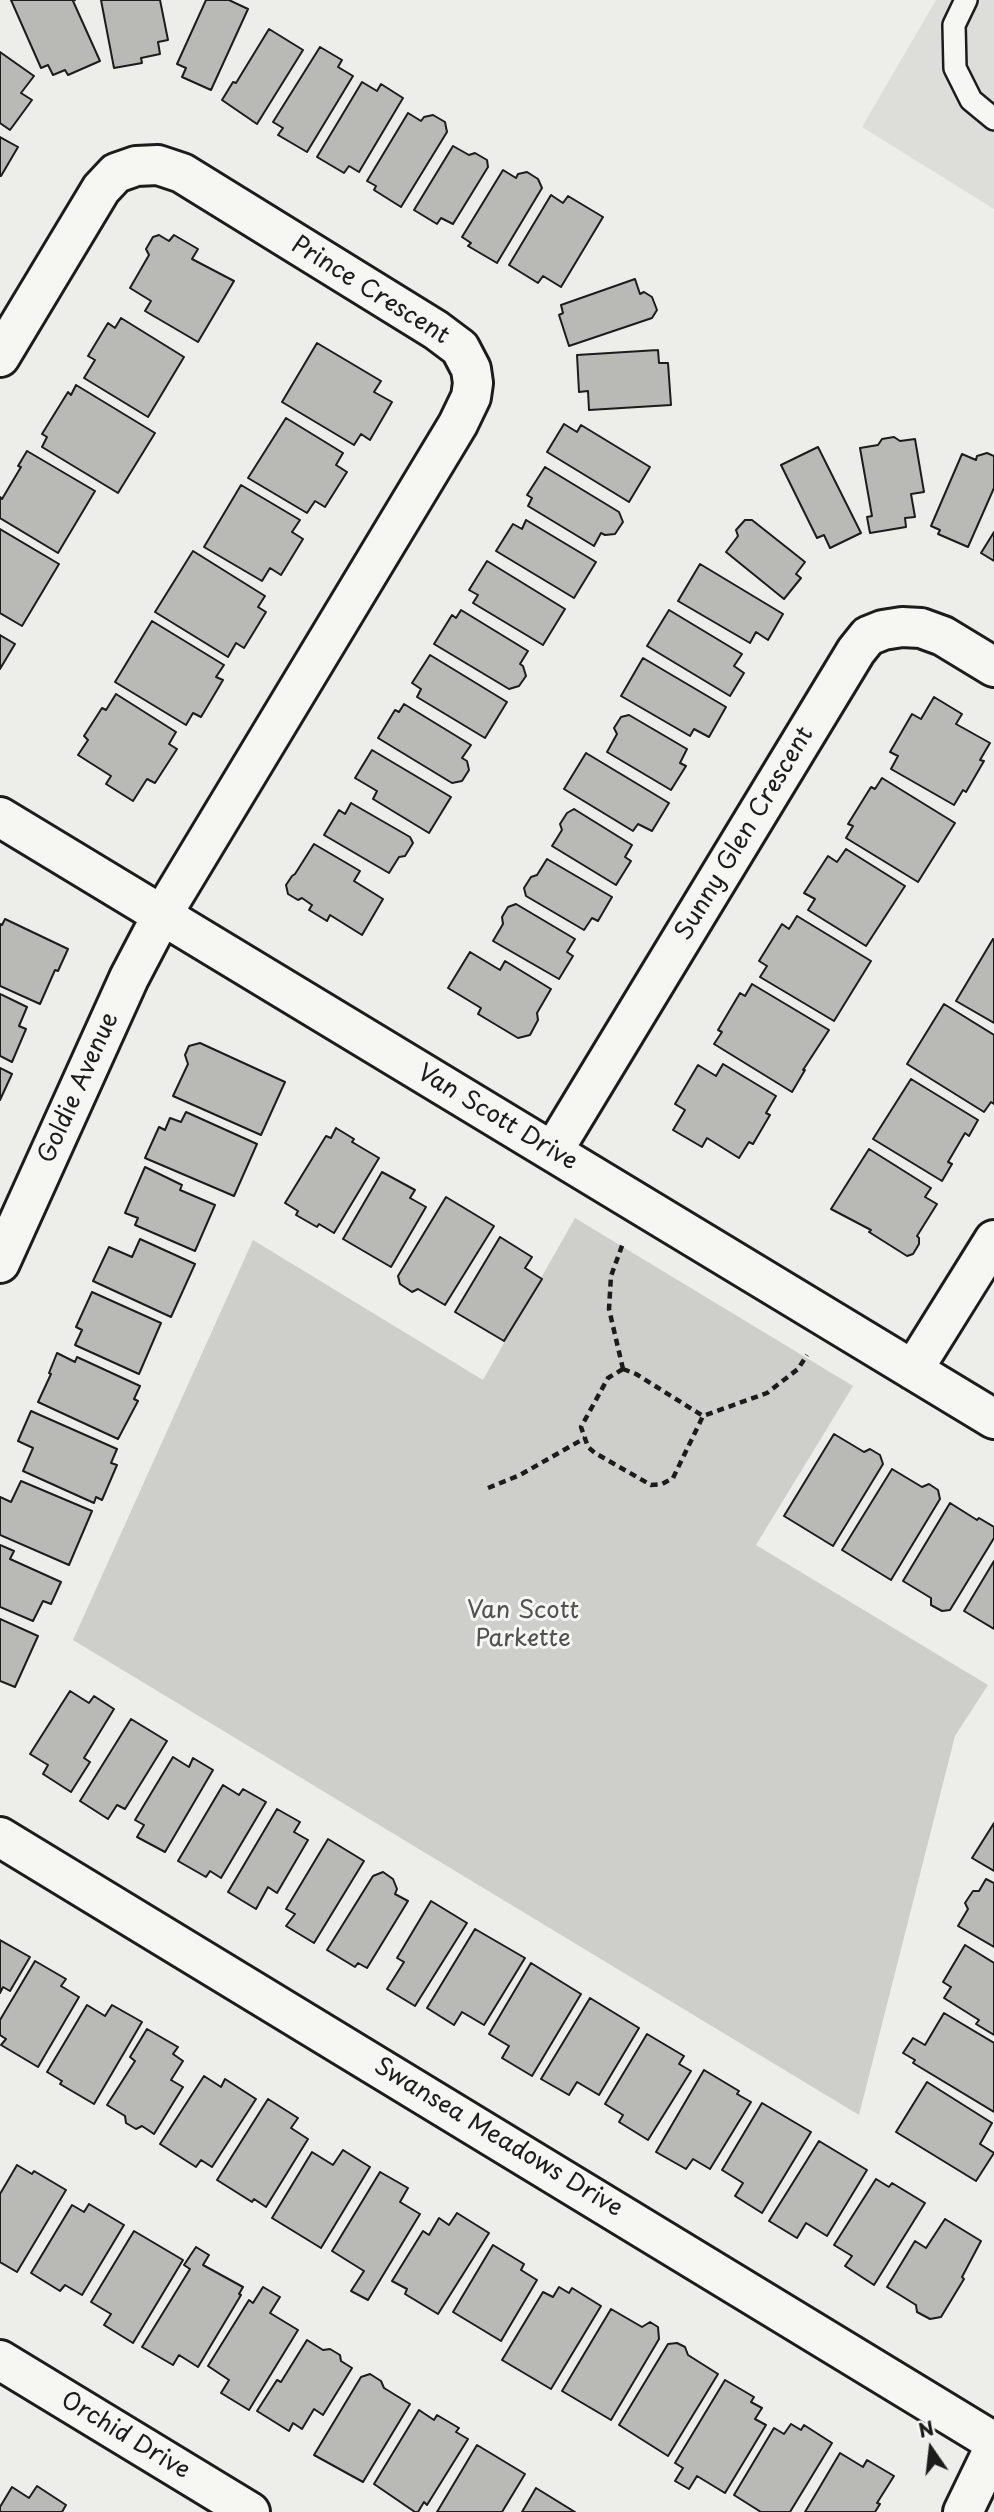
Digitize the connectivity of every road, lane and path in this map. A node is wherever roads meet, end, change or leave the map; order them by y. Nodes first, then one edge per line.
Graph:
1 (966, 0) edge
2 (994, 119) edge
3 (0, 358) edge
4 (994, 667) edge
5 (0, 817) edge
6 (162, 915) junction
7 (553, 1152) junction
8 (994, 1240) edge
9 (623, 1243) dead end
10 (0, 1263) edge
11 (807, 1354) dead end
12 (623, 1369) junction
13 (913, 1370) junction
14 (703, 1416) junction
15 (994, 1419) edge
16 (584, 1438) junction
17 (488, 1488) dead end
18 (0, 1837) edge
19 (0, 2360) edge
20 (994, 2442) edge
21 (994, 2448) edge
22 (250, 2512) edge
23 (962, 2512) edge

1 - 2 lane
3 - 6 street, Prince Crescent
4 - 7 street, Sunny Glen Crescent
5 - 6 street, Van Scott Drive
6 - 7 street, Van Scott Drive
6 - 10 street, Goldie Avenue
7 - 13 street, Van Scott Drive
8 - 13 street
9 - 12 path
11 - 14 path
12 - 14 path
12 - 16 path
13 - 15 street, Van Scott Drive
14 - 16 path
16 - 17 path
18 - 20 street, Swansea Meadows Drive
19 - 22 street, Orchid Drive
21 - 23 street

